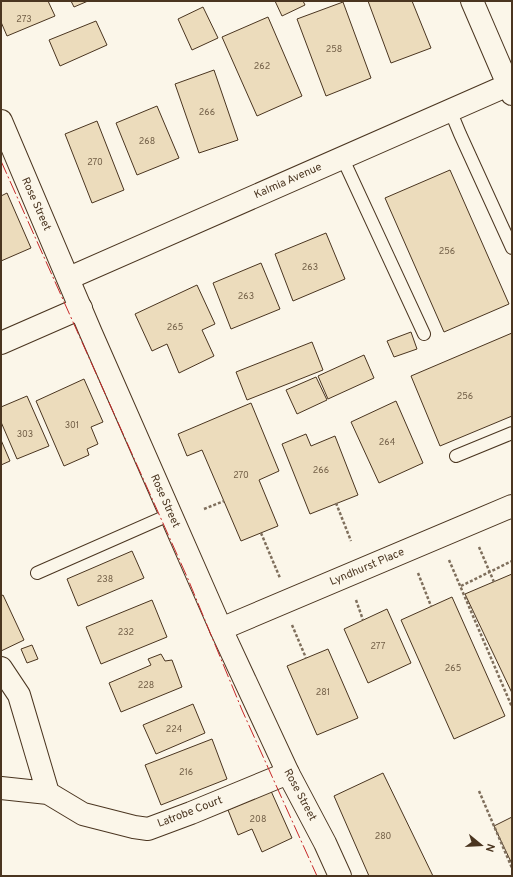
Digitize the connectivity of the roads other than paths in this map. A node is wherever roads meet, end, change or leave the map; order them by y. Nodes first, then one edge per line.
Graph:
1 (472, 1) edge
2 (510, 90) edge
3 (450, 110) junction
4 (1, 121) edge
5 (342, 157) junction
6 (512, 248) edge
7 (69, 278) junction
8 (81, 308) junction
9 (424, 334) dead end
10 (1, 343) edge
11 (512, 434) edge
12 (456, 456) dead end
13 (512, 506) edge
14 (171, 514) junction
15 (37, 573) dead end
16 (221, 629) junction
17 (1, 668) edge
18 (288, 773) junction
19 (1, 788) edge
20 (48, 793) junction
21 (340, 876) edge

1 - 2 street
2 - 3 street, Kalmia Avenue
3 - 5 street, Kalmia Avenue
3 - 6 lane
4 - 7 street, Rose Street
5 - 7 street, Kalmia Avenue
5 - 9 lane
7 - 8 street, Rose Street
8 - 10 street
8 - 14 street, Rose Street
11 - 12 lane
13 - 16 street, Lyndhurst Place
14 - 15 lane
14 - 16 street, Rose Street
16 - 18 street, Rose Street
17 - 20 street
18 - 20 street, Latrobe Court
18 - 21 street, Rose Street
19 - 20 street, Latrobe Court

